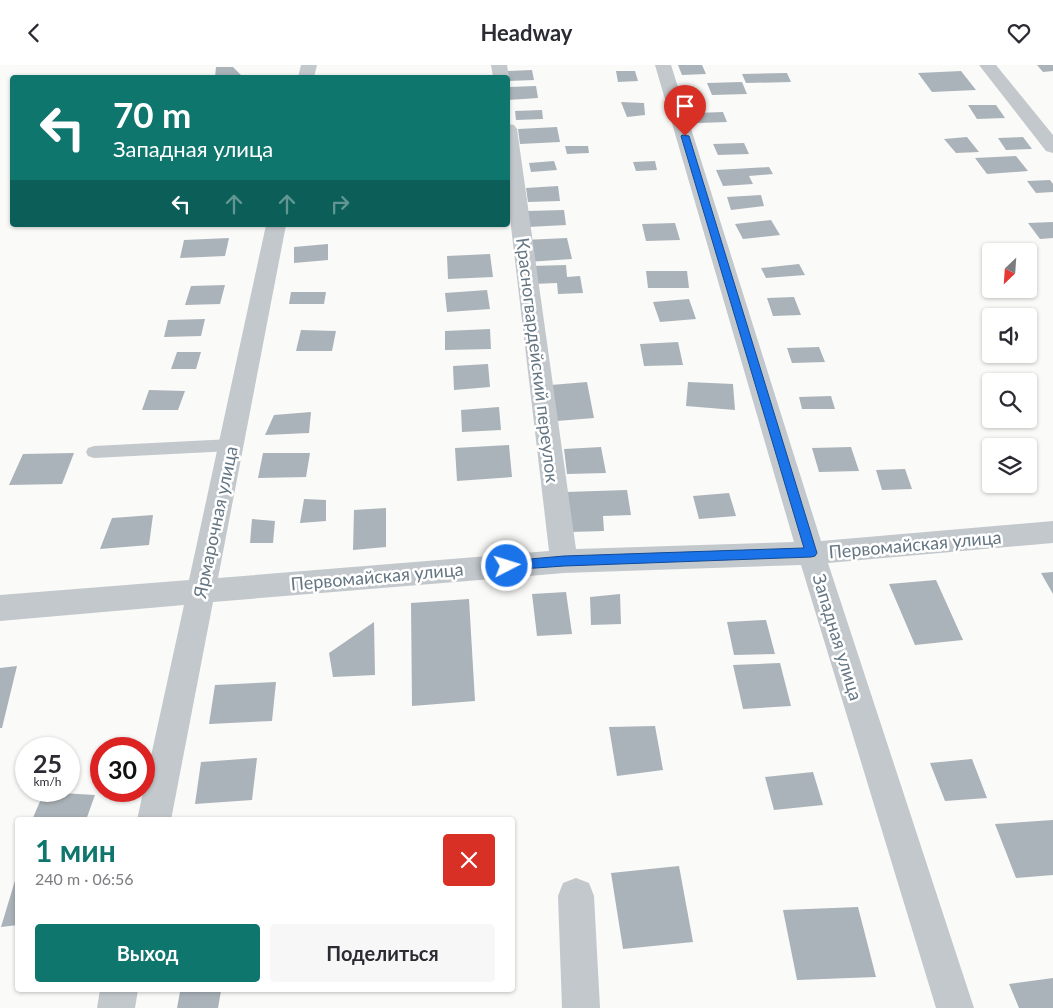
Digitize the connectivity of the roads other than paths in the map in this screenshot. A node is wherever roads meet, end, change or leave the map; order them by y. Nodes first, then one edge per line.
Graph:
1 (663, 65) edge
2 (987, 65) edge
3 (510, 144) edge
4 (1053, 147) edge
5 (276, 227) edge
6 (231, 445) junction
7 (94, 452) dead end
8 (1053, 532) edge
9 (811, 553) junction
10 (564, 561) junction
11 (201, 591) junction
12 (0, 608) edge
13 (155, 817) edge
14 (576, 896) dead end
15 (119, 992) edge
16 (116, 1008) edge
17 (581, 1008) edge
18 (955, 1008) edge

1 - 9 street, Западная улица
2 - 4 street
3 - 10 street, Красногвардейский переулок
5 - 6 street, Ярмарочная улица
6 - 7 lane
6 - 11 street, Ярмарочная улица
8 - 9 street, Первомайская улица
9 - 10 street, Первомайская улица
9 - 18 street, Западная улица
10 - 11 street, Первомайская улица
11 - 12 street, Первомайская улица
11 - 13 street, Ярмарочная улица
14 - 17 street
15 - 16 street

